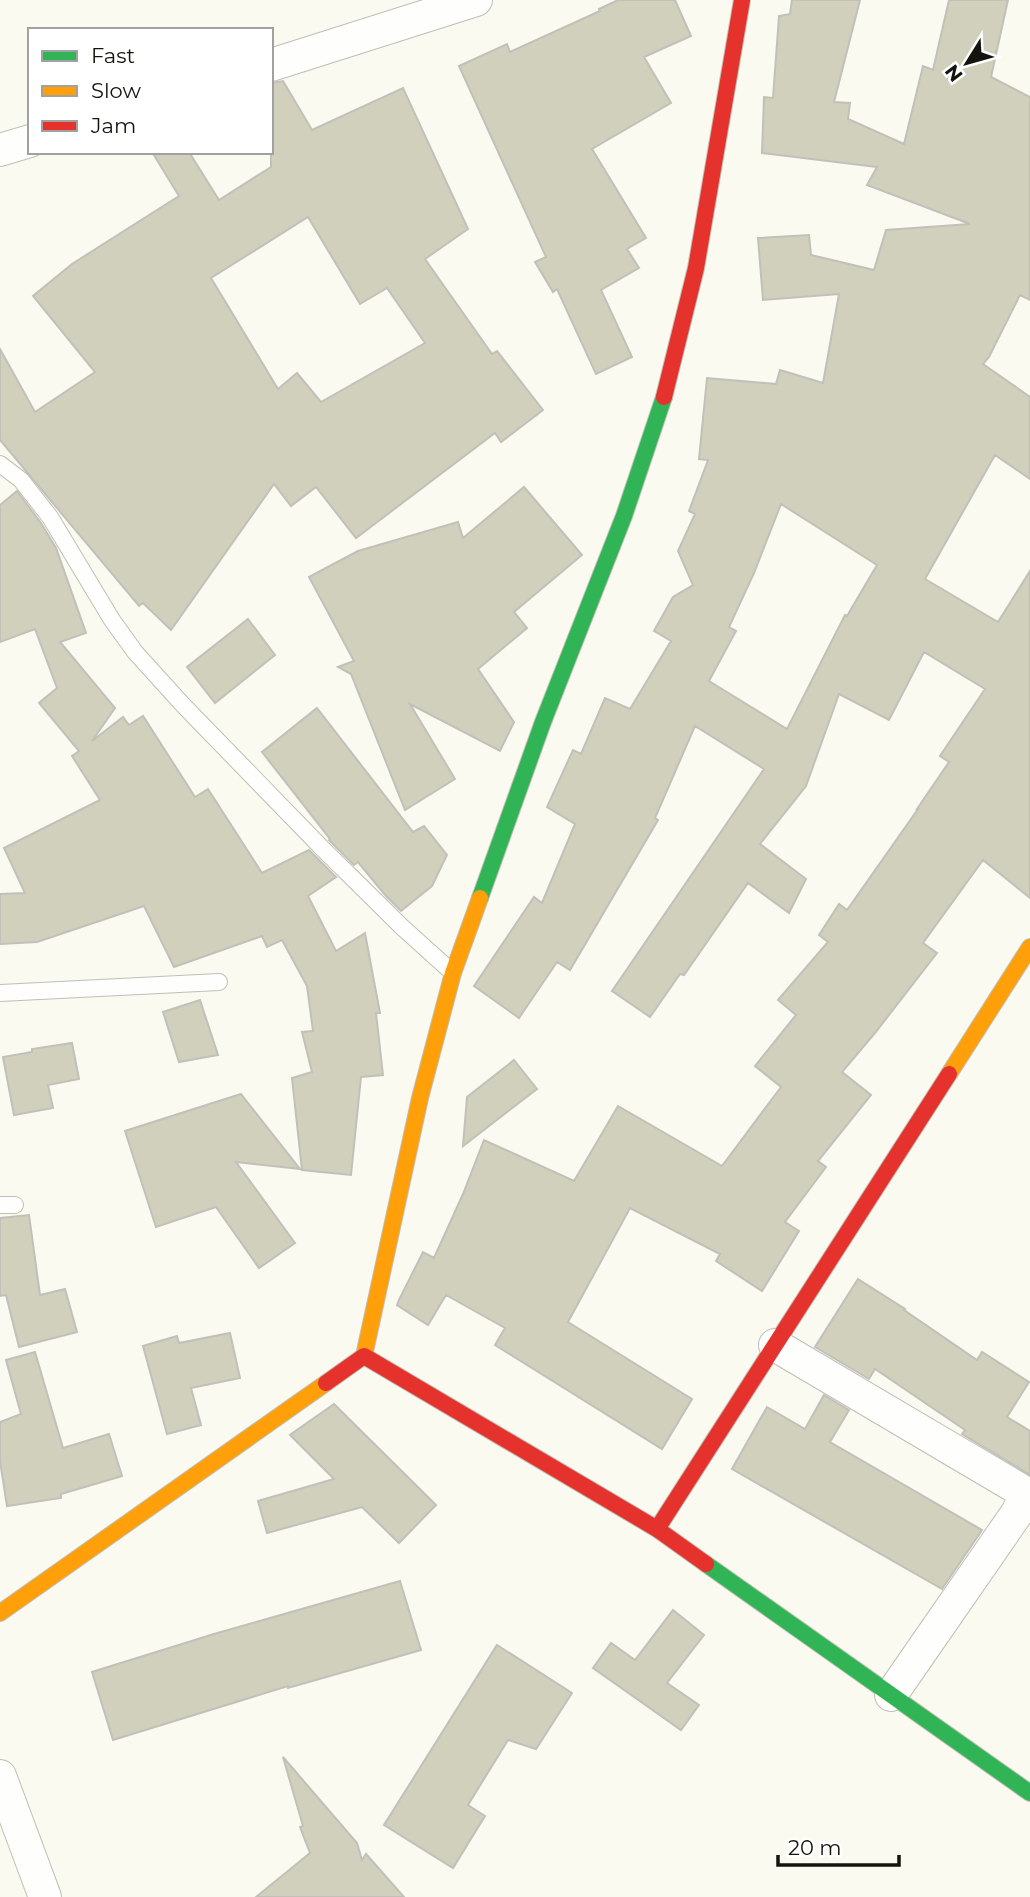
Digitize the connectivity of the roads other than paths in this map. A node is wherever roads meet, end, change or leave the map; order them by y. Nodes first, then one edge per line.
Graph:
1 (475, 0) edge
2 (742, 0) edge
3 (273, 64) edge
4 (28, 142) edge
5 (0, 150) edge
6 (0, 464) edge
7 (1030, 947) edge
8 (453, 973) junction
9 (219, 982) dead end
10 (0, 993) edge
11 (775, 1345) junction
12 (364, 1356) junction
13 (657, 1530) junction
14 (0, 1613) edge
15 (891, 1695) junction
16 (0, 1776) edge
17 (1030, 1793) edge
18 (45, 1897) edge

1 - 3 street
2 - 8 street
4 - 5 street
6 - 8 lane
7 - 11 street
8 - 12 street
9 - 10 lane
11 - 13 street
11 - 15 street
12 - 13 street
12 - 14 street
13 - 15 street
15 - 17 street
16 - 18 street

